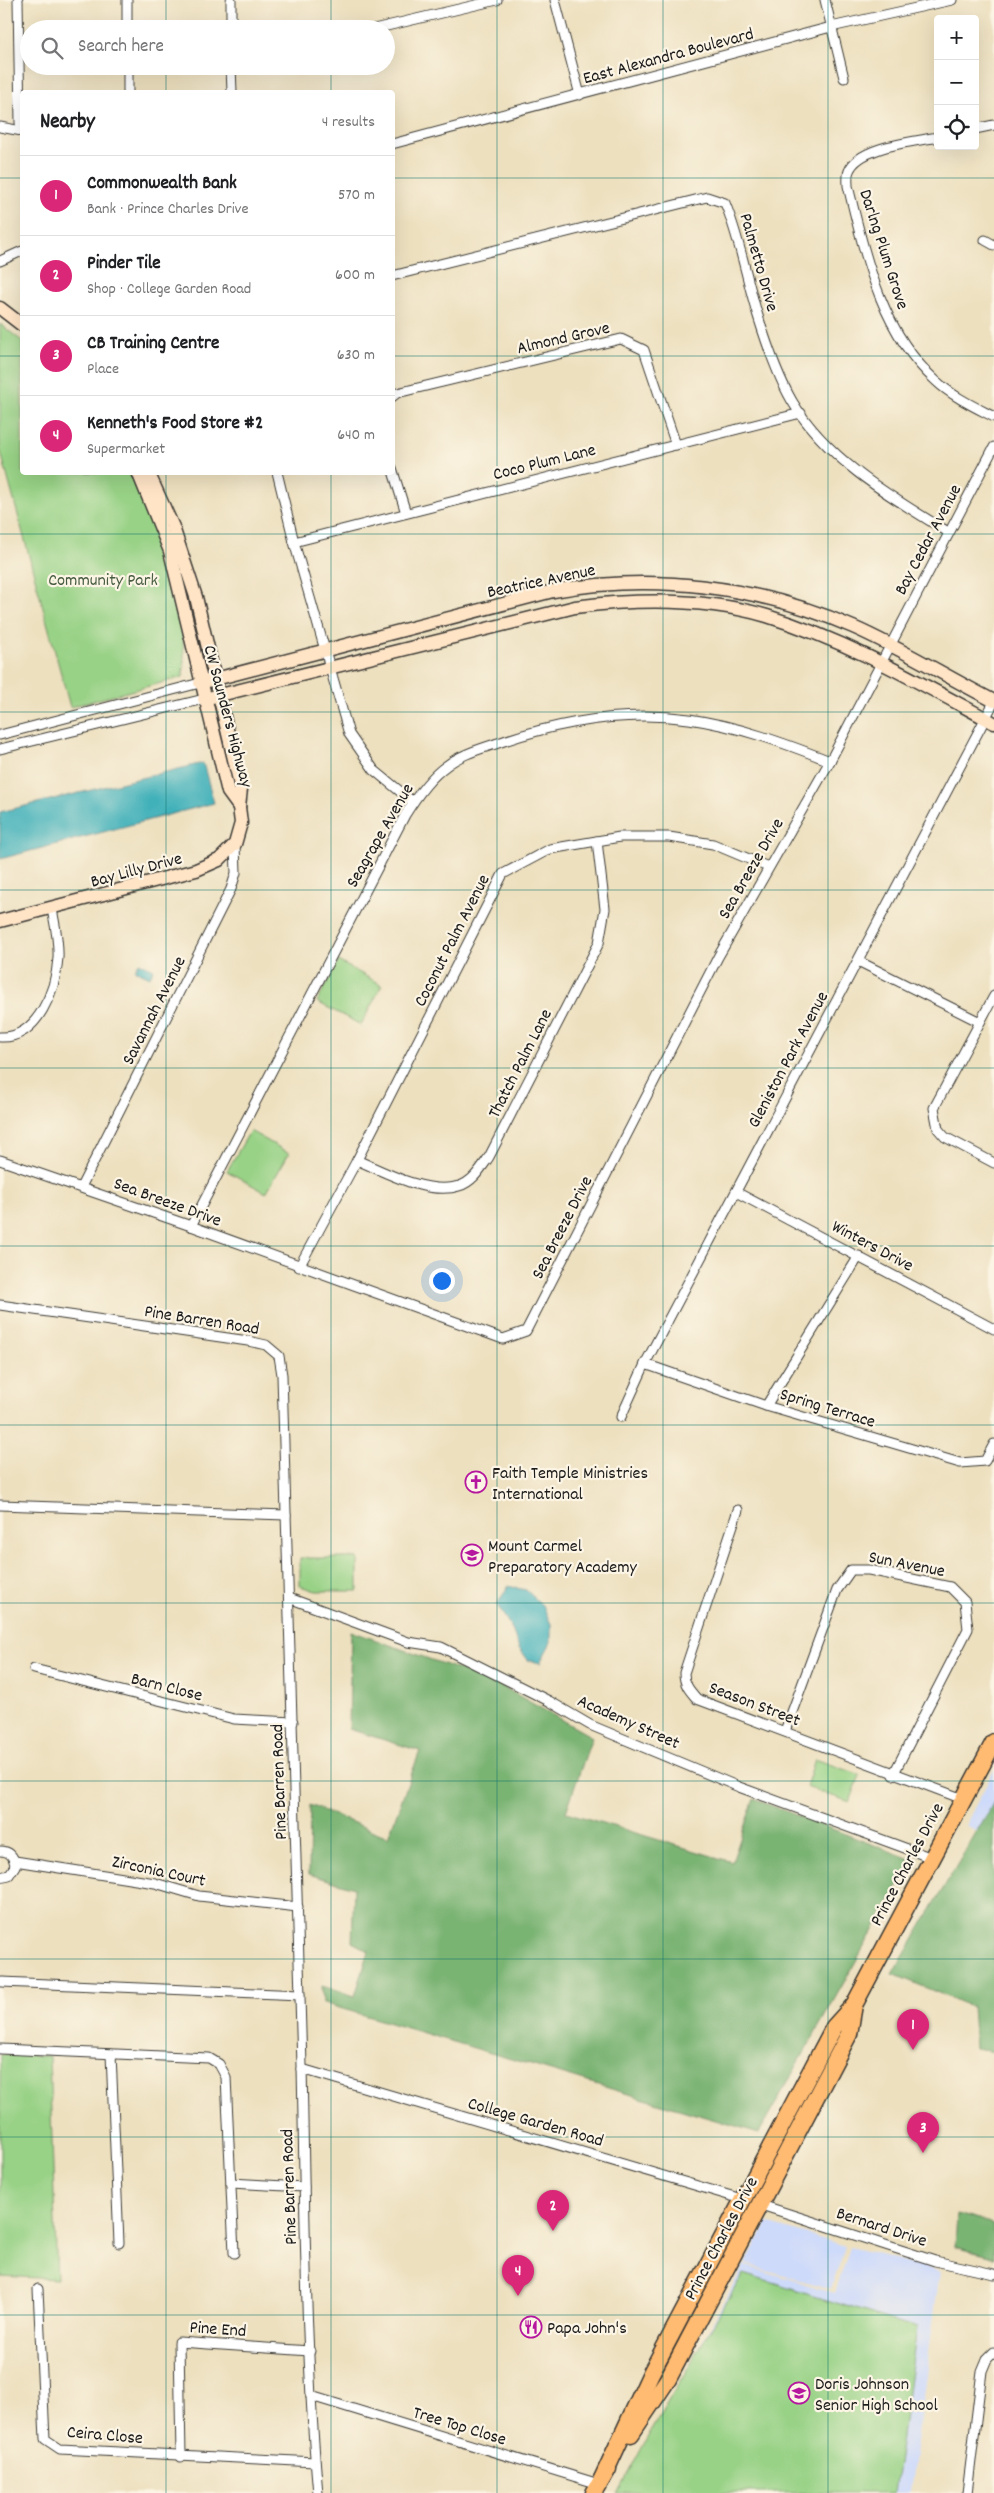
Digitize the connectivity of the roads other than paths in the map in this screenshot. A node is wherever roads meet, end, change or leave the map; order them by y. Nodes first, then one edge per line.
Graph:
1 (18, 0) edge
2 (127, 0) edge
3 (230, 0) edge
4 (497, 0) edge
5 (555, 0) edge
6 (825, 0) edge
7 (952, 0) edge
8 (127, 20) edge
9 (231, 20) edge
10 (395, 24) edge
11 (831, 27) junction
12 (128, 75) edge
13 (231, 75) edge
14 (844, 78) dead end
15 (128, 90) edge
16 (232, 90) edge
17 (580, 95) junction
18 (20, 123) edge
19 (994, 125) edge
20 (0, 127) edge
21 (979, 128) edge
22 (20, 130) edge
23 (934, 138) edge
24 (395, 143) edge
25 (985, 240) dead end
26 (994, 245) edge
27 (20, 252) edge
28 (0, 261) edge
29 (395, 275) edge
30 (0, 308) edge
31 (20, 323) edge
32 (395, 394) edge
33 (802, 413) junction
34 (994, 417) edge
35 (676, 445) junction
36 (994, 447) edge
37 (139, 475) edge
38 (149, 475) edge
39 (278, 475) edge
40 (394, 475) edge
41 (406, 513) junction
42 (948, 532) junction
43 (294, 542) junction
44 (890, 646) junction
45 (325, 652) junction
46 (880, 662) junction
47 (329, 668) junction
48 (216, 679) junction
49 (200, 683) junction
50 (220, 695) junction
51 (204, 699) junction
52 (994, 701) edge
53 (989, 721) edge
54 (0, 735) edge
55 (0, 749) edge
56 (830, 761) junction
57 (413, 802) junction
58 (238, 807) junction
59 (597, 841) junction
60 (235, 844) junction
61 (768, 867) junction
62 (52, 909) junction
63 (0, 922) edge
64 (858, 961) junction
65 (994, 996) edge
66 (980, 1022) junction
67 (0, 1038) edge
68 (0, 1160) edge
69 (357, 1160) junction
70 (994, 1163) edge
71 (81, 1187) junction
72 (736, 1192) junction
73 (191, 1226) junction
74 (859, 1256) junction
75 (299, 1267) junction
76 (0, 1305) edge
77 (994, 1329) edge
78 (645, 1364) junction
79 (766, 1406) junction
80 (621, 1417) dead end
81 (994, 1444) edge
82 (0, 1505) edge
83 (738, 1510) dead end
84 (286, 1515) junction
85 (289, 1598) junction
86 (34, 1669) dead end
87 (292, 1722) junction
88 (785, 1732) junction
89 (994, 1742) edge
90 (893, 1775) junction
91 (963, 1799) junction
92 (0, 1850) edge
93 (932, 1858) junction
94 (14, 1861) junction
95 (0, 1877) edge
96 (298, 1907) junction
97 (2, 1982) dead end
98 (300, 1995) junction
99 (854, 2005) junction
100 (0, 2049) edge
101 (111, 2054) junction
102 (302, 2069) junction
103 (231, 2184) junction
104 (304, 2187) junction
105 (743, 2199) junction
106 (761, 2205) junction
107 (119, 2243) dead end
108 (234, 2253) dead end
109 (994, 2274) edge
110 (38, 2289) dead end
111 (310, 2351) junction
112 (994, 2352) edge
113 (311, 2396) junction
114 (181, 2456) junction
115 (315, 2462) junction
116 (598, 2485) edge
117 (318, 2493) edge
118 (967, 2493) edge

1 - 18 street
2 - 8 street
3 - 9 street
4 - 10 street
5 - 17 street
6 - 11 street
7 - 11 street, East Alexandra Boulevard
11 - 14 street
11 - 17 street, East Alexandra Boulevard
12 - 15 street
13 - 16 street
17 - 24 street, East Alexandra Boulevard
19 - 21 street
20 - 22 street
23 - 34 street, Darlng Plum Grove
25 - 26 street
27 - 28 street
29 - 33 street, Palmetto Drive
30 - 31 main road
32 - 35 street, Almond Grove
33 - 35 street, Coco Plum Lane
33 - 42 street, Palmetto Drive
35 - 41 street, Coco Plum Lane
36 - 42 street, Bay Cedar Avenue
37 - 49 main road, CW Saunders Highway
38 - 48 main road, CW Saunders Highway
39 - 43 street
40 - 41 street
41 - 43 street, Coco Plum Lane
42 - 44 street, Bay Cedar Avenue
43 - 45 street
44 - 45 main road, Beatrice Avenue
44 - 46 street, Sea Breeze Drive
44 - 52 main road, Beatrice Avenue
45 - 47 street
45 - 48 main road, Beatrice Avenue
46 - 47 main road, Beatrice Avenue
46 - 53 main road, Beatrice Avenue
46 - 56 street, Sea Breeze Drive
47 - 50 main road, Beatrice Avenue
47 - 57 street
48 - 49 main road, Beatrice Avenue
48 - 50 main road, CW Saunders Highway
49 - 51 main road, CW Saunders Highway
49 - 54 street
50 - 51 main road, Beatrice Avenue
50 - 58 main road, CW Saunders Highway
51 - 55 street
51 - 58 main road, CW Saunders Highway
52 - 53 street, Gleniston Park Avenue
53 - 64 street, Gleniston Park Avenue
56 - 57 street, Seagrape Avenue
56 - 61 street, Sea Breeze Drive
57 - 73 street, Seagrape Avenue
58 - 60 main road
59 - 61 street, Coconut Palm Avenue
59 - 69 street, Coconut Palm Avenue
59 - 69 street, Thatch Palm Lane
60 - 62 main road, Bay Lilly Drive
60 - 71 street, Savannah Avenue
61 - 75 street, Sea Breeze Drive
62 - 63 main road, Bay Lilly Drive
62 - 67 street
64 - 66 street
64 - 72 street, Gleniston Park Avenue
65 - 66 street
66 - 70 street
68 - 71 street, Sea Breeze Drive
69 - 75 street, Coconut Palm Avenue
71 - 73 street, Sea Breeze Drive
72 - 74 street, Winters Drive
72 - 78 street, Gleniston Park Avenue
73 - 75 street, Sea Breeze Drive
74 - 77 street, Winters Drive
74 - 79 street
76 - 84 street, Pine Barren Road
78 - 79 street, Spring Terrace
78 - 80 street, Gleniston Park Avenue
79 - 81 street, Spring Terrace
82 - 84 street
83 - 88 street, Season Street
84 - 85 street, Pine Barren Road
85 - 87 street, Pine Barren Road
85 - 93 street, Academy Street
86 - 87 street, Barn Close
87 - 96 street, Pine Barren Road
88 - 90 street, Season Street
88 - 90 street, Sun Avenue
89 - 91 highway, Prince Charles Drive
90 - 91 street, Season Street
91 - 93 highway, Prince Charles Drive
92 - 94 street, Zirconia Court
93 - 99 highway, Prince Charles Drive
94 - 95 street
94 - 96 street, Zirconia Court
96 - 98 street, Pine Barren Road
97 - 98 street
98 - 102 street, Pine Barren Road
99 - 105 highway, Prince Charles Drive
99 - 106 highway, Prince Charles Drive
100 - 101 street
101 - 103 street
101 - 107 street
102 - 104 street, Pine Barren Road
102 - 105 street, College Garden Road
103 - 104 street
103 - 108 street
104 - 111 street, Pine Barren Road
105 - 106 street, College Garden Road
105 - 116 highway, Prince Charles Drive
106 - 109 street, Bernard Drive
106 - 116 highway, Prince Charles Drive
110 - 114 street, Ceira Close
111 - 113 street, Pine Barren Road
111 - 114 street, Pine End
112 - 118 street
113 - 115 street, Pine Barren Road
113 - 116 street, Tree Top Close
114 - 115 street, Ceira Close
115 - 117 street, Pine Barren Road

